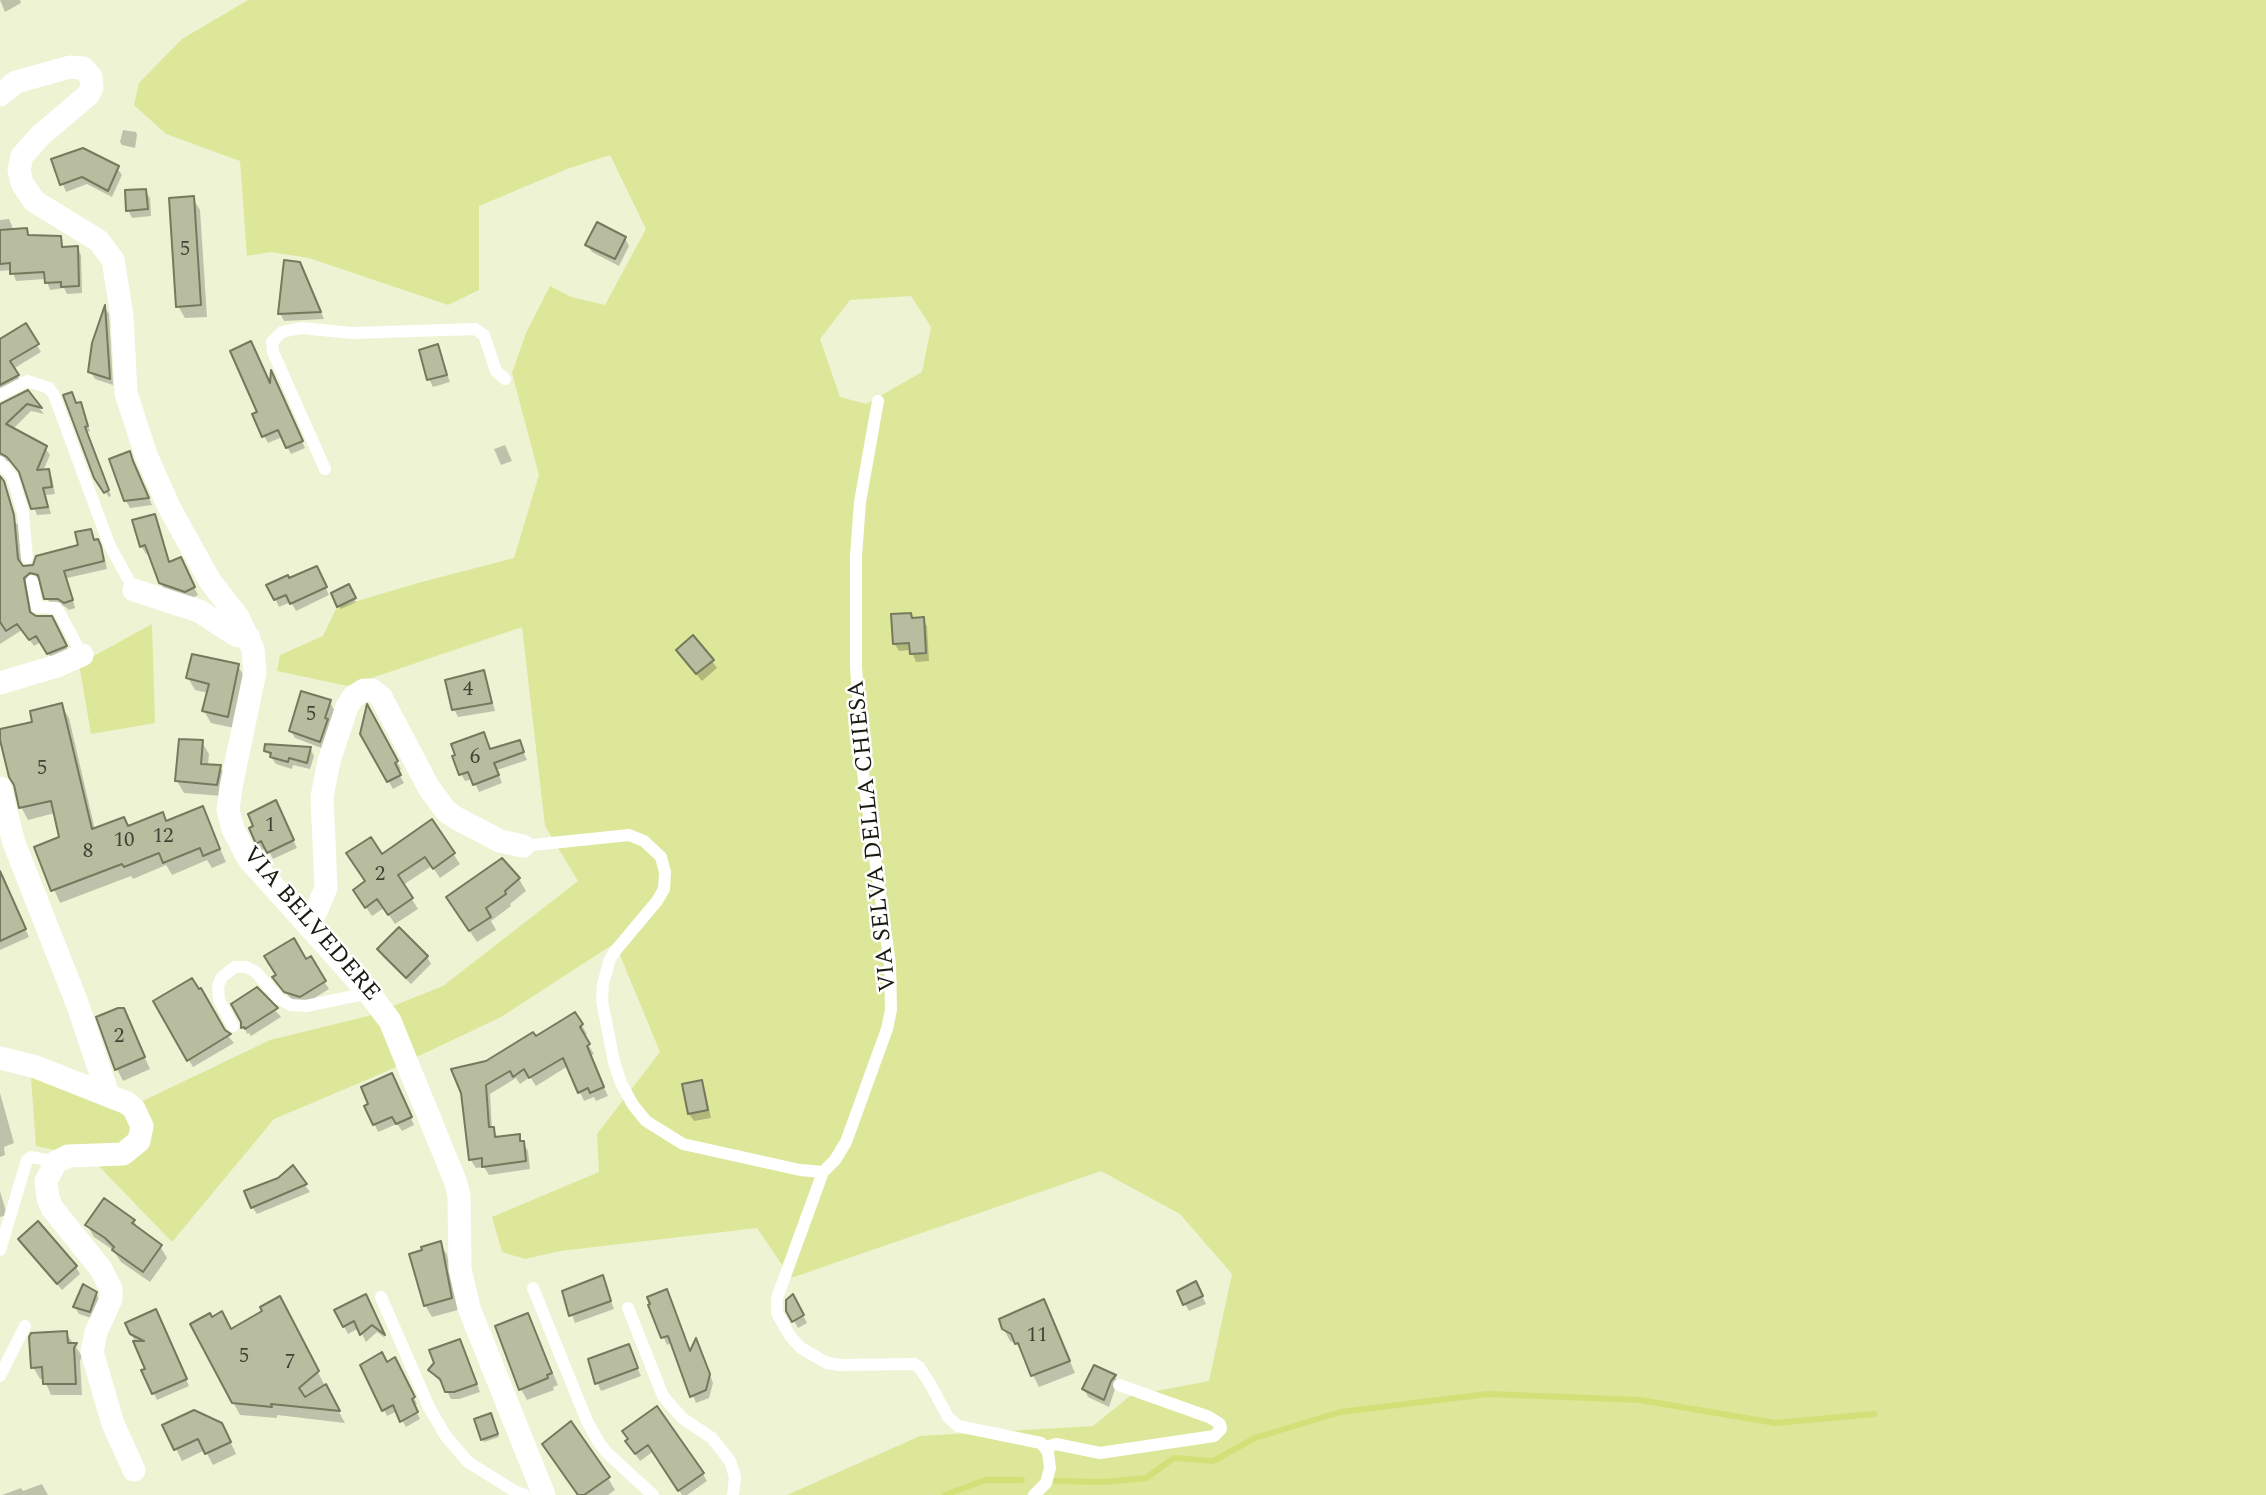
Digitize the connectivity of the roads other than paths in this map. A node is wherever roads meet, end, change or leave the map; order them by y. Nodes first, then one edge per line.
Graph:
1 (0, 95) edge
2 (505, 379) dead end
3 (0, 395) edge
4 (878, 401) dead end
5 (0, 462) edge
6 (325, 469) dead end
7 (27, 558) dead end
8 (32, 582) dead end
9 (134, 590) joint
10 (248, 638) junction
11 (82, 655) joint
12 (0, 683) edge
13 (0, 788) edge
14 (523, 846) joint
15 (310, 925) junction
16 (369, 992) junction
17 (233, 1027) dead end
18 (0, 1058) edge
19 (108, 1095) junction
20 (56, 1162) junction
21 (823, 1172) junction
22 (0, 1250) edge
23 (533, 1288) dead end
24 (381, 1297) dead end
25 (628, 1308) dead end
26 (25, 1326) dead end
27 (0, 1376) edge
28 (1119, 1385) dead end
29 (1046, 1447) junction
30 (134, 1470) dead end
31 (525, 1495) edge
32 (544, 1495) edge
33 (653, 1495) edge
34 (733, 1495) edge
35 (1034, 1495) edge

1 - 10 street, VIA BELVEDERE
2 - 6 lane
3 - 9 lane
4 - 21 lane, VIA SELVA DELLA CHIESA
5 - 7 lane
8 - 11 lane
9 - 10 street
10 - 15 street, VIA BELVEDERE
11 - 12 street
13 - 19 street
14 - 15 street
14 - 21 lane
15 - 16 street, VIA BELVEDERE
16 - 17 lane
16 - 32 street, VIA BELVEDERE
18 - 19 street
19 - 20 street
20 - 22 lane
20 - 30 street
21 - 29 lane, VIA SELVA DELLA CHIESA
23 - 33 lane
24 - 31 lane
25 - 34 lane
26 - 27 lane
28 - 29 lane
29 - 35 lane

